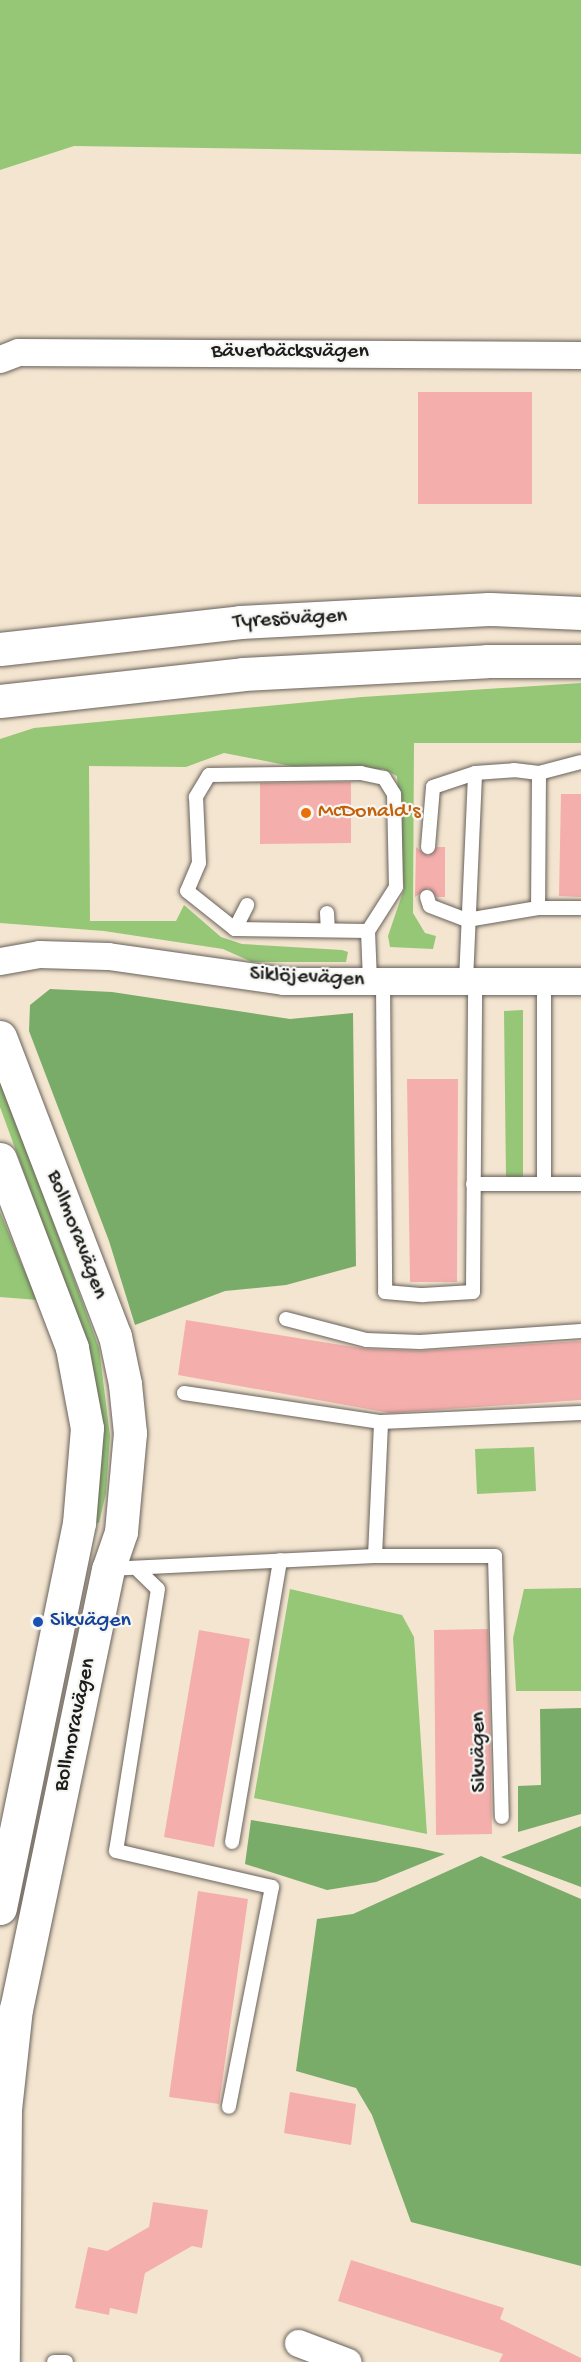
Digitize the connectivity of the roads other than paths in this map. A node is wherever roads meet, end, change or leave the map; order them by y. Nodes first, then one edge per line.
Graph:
1 (581, 355) edge
2 (0, 359) edge
3 (581, 613) edge
4 (0, 650) edge
5 (581, 661) edge
6 (80, 693) junction
7 (0, 700) edge
8 (0, 716) edge
9 (581, 762) edge
10 (475, 773) junction
11 (539, 773) junction
12 (428, 847) dead end
13 (426, 897) dead end
14 (247, 905) dead end
15 (538, 908) junction
16 (581, 908) edge
17 (327, 913) dead end
18 (467, 920) junction
19 (235, 929) junction
20 (328, 930) junction
21 (368, 931) junction
22 (0, 961) edge
23 (377, 981) junction
24 (471, 981) junction
25 (544, 981) junction
26 (581, 981) edge
27 (0, 1037) edge
28 (0, 1159) edge
29 (544, 1183) junction
30 (473, 1184) junction
31 (581, 1184) edge
32 (286, 1319) dead end
33 (581, 1330) edge
34 (184, 1393) dead end
35 (581, 1413) edge
36 (381, 1422) junction
37 (375, 1556) junction
38 (280, 1560) junction
39 (68, 1564) junction
40 (122, 1568) junction
41 (502, 1817) dead end
42 (232, 1842) dead end
43 (0, 1908) edge
44 (229, 2107) dead end
45 (298, 2343) dead end
46 (3, 2362) edge
47 (54, 2362) edge
48 (66, 2362) edge
49 (348, 2362) edge

1 - 2 street, Bäverbäcksvägen
3 - 4 street, Tyresövägen
5 - 6 street
6 - 7 street
6 - 8 street
9 - 11 lane
10 - 11 lane
10 - 12 lane
10 - 18 lane
11 - 15 lane
13 - 18 lane
14 - 19 lane
15 - 16 lane
15 - 18 lane
17 - 20 lane
18 - 24 lane
19 - 20 lane
19 - 21 lane
20 - 21 lane
21 - 23 lane
22 - 23 street, Siklöjevägen
23 - 24 street, Siklöjevägen
23 - 30 lane
24 - 25 street, Siklöjevägen
24 - 30 lane
25 - 26 street, Siklöjevägen
25 - 29 lane
27 - 40 street, Bollmoravägen
28 - 39 street, Bollmoravägen
29 - 30 lane
29 - 31 lane
32 - 33 lane
34 - 36 lane
35 - 36 lane
36 - 37 lane
37 - 38 lane, Sikvägen
37 - 41 lane, Sikvägen
38 - 40 lane, Sikvägen
38 - 42 lane
39 - 40 street
39 - 43 street, Bollmoravägen
40 - 44 lane
40 - 46 street, Bollmoravägen
45 - 49 street
47 - 48 lane

